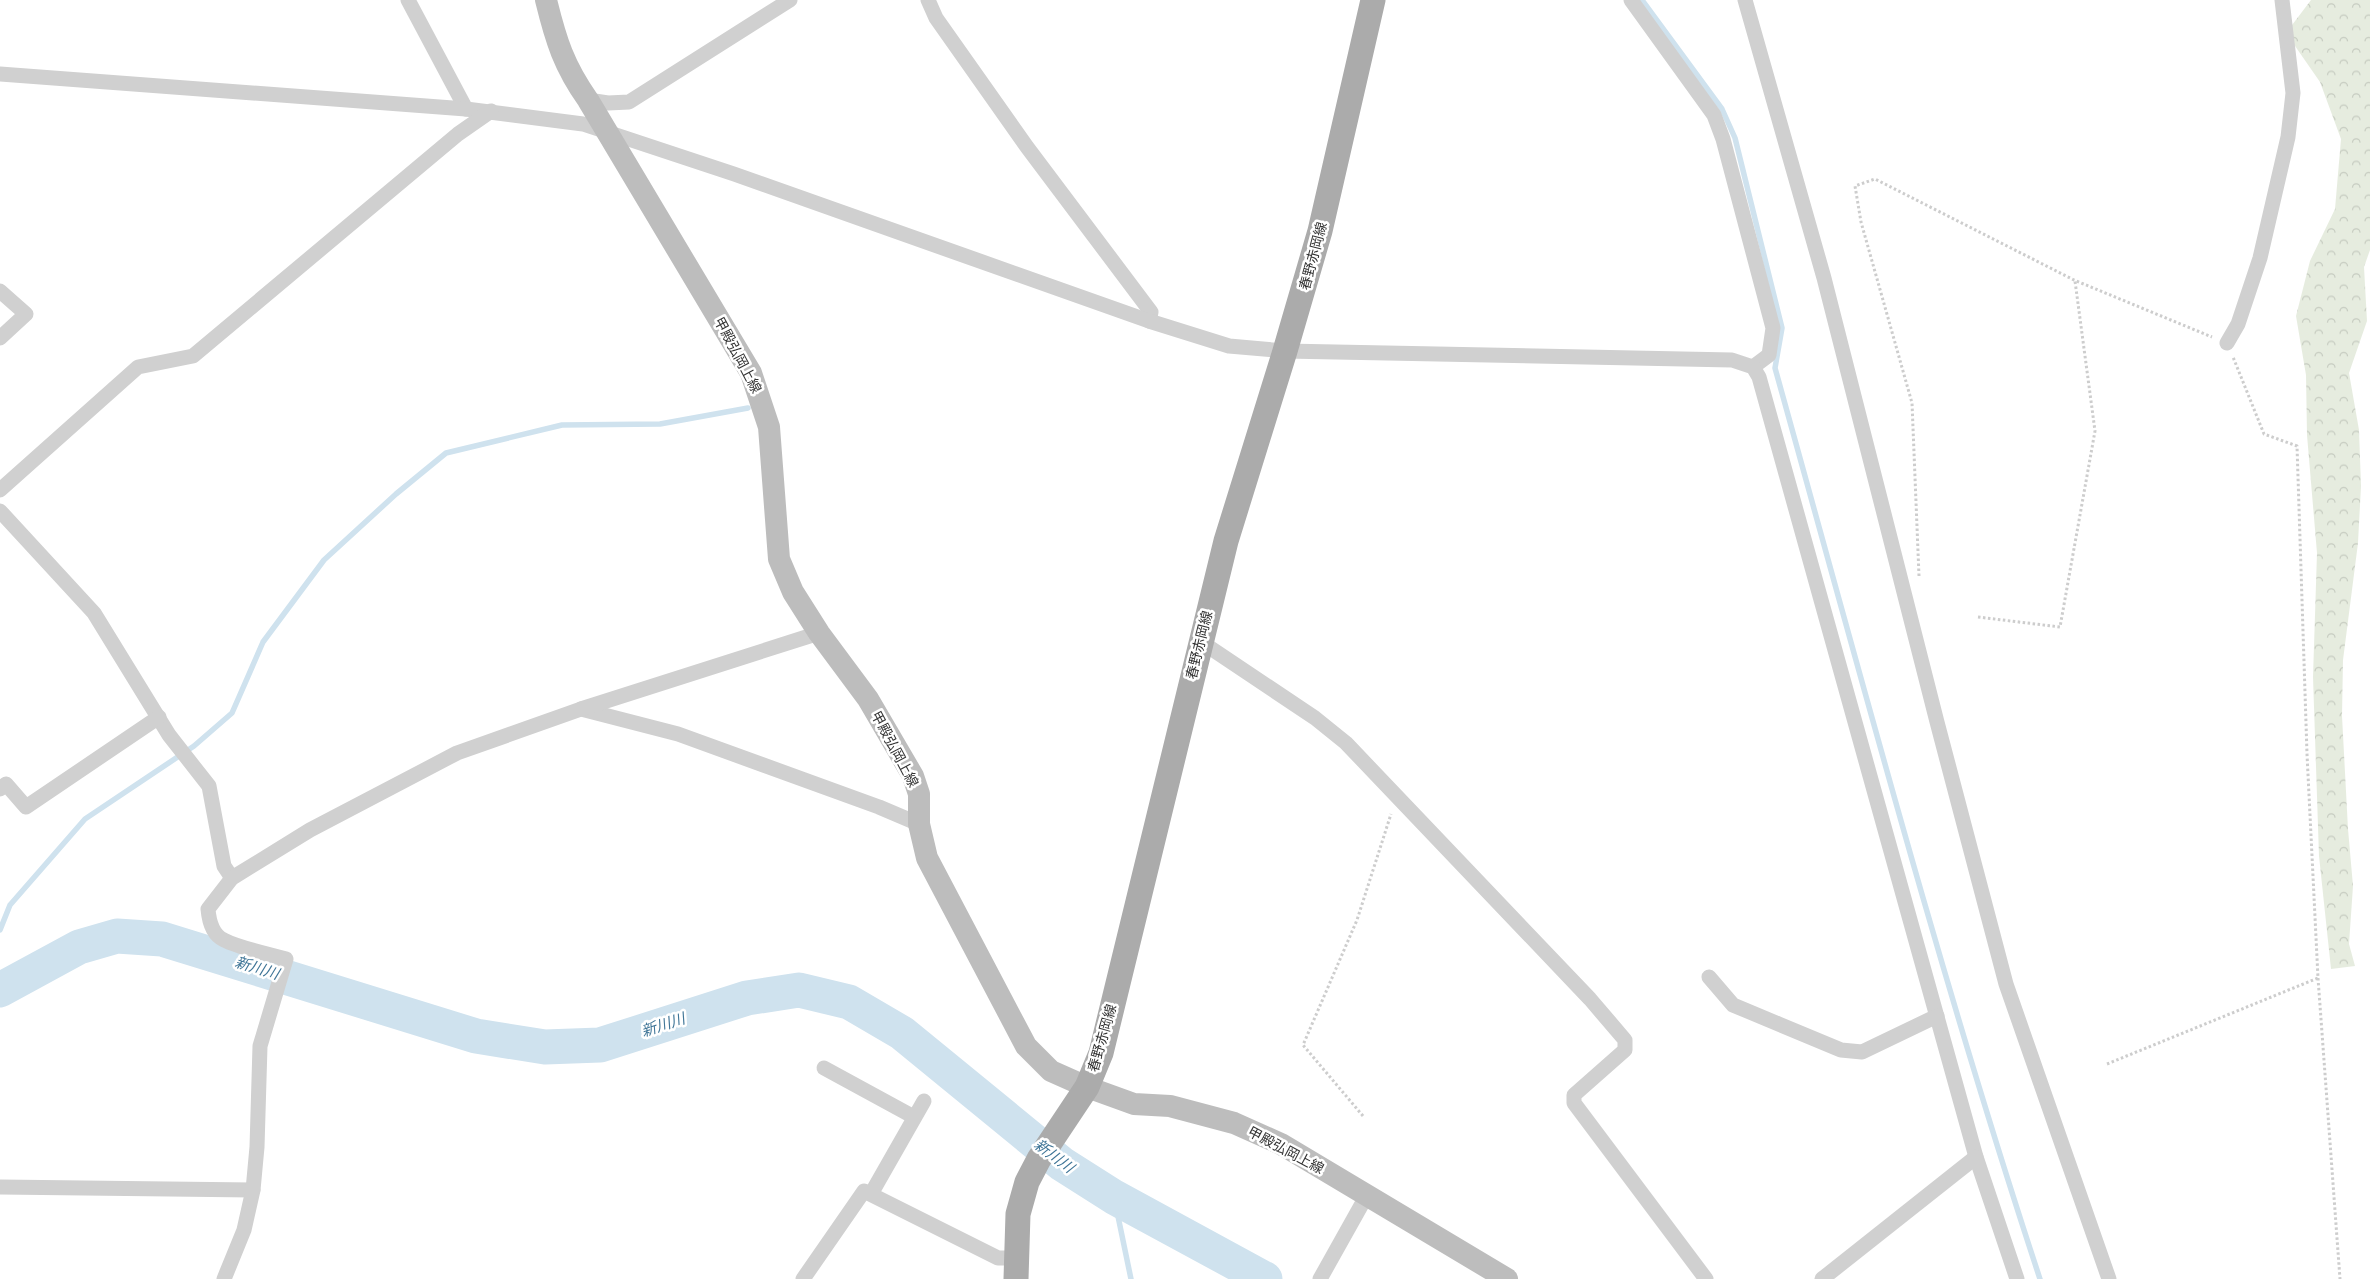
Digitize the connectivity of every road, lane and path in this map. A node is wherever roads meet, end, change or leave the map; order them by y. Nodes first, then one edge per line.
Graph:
1 (408, 0) edge
2 (546, 0) edge
3 (928, 0) edge
4 (1372, 0) edge
5 (1631, 0) edge
6 (1745, 0) edge
7 (2282, 0) edge
8 (781, 2) edge
9 (0, 74) edge
10 (588, 100) junction
11 (466, 108) junction
12 (491, 111) junction
13 (606, 130) junction
14 (2074, 280) junction
15 (0, 291) edge
16 (1150, 321) junction
17 (0, 338) edge
18 (2227, 343) junction
19 (1286, 351) junction
20 (1753, 367) junction
21 (0, 490) edge
22 (0, 511) edge
23 (1920, 586) dead end
24 (1978, 617) dead end
25 (819, 633) junction
26 (1200, 642) junction
27 (581, 709) junction
28 (159, 717) junction
29 (0, 789) edge
30 (1396, 797) junction
31 (919, 824) junction
32 (232, 878) junction
33 (1709, 977) dead end
34 (2318, 978) junction
35 (1937, 1016) junction
36 (2107, 1064) dead end
37 (824, 1068) dead end
38 (1087, 1087) junction
39 (924, 1101) dead end
40 (1363, 1116) dead end
41 (914, 1117) junction
42 (1976, 1157) junction
43 (0, 1187) edge
44 (253, 1190) junction
45 (871, 1194) junction
46 (1367, 1195) junction
47 (1015, 1269) edge
48 (224, 1279) edge
49 (803, 1279) edge
50 (1320, 1279) edge
51 (1507, 1279) edge
52 (1706, 1279) edge
53 (1822, 1279) edge
54 (2017, 1279) edge
55 (2109, 1279) edge
56 (2340, 1279) edge

1 - 11 street
2 - 10 main road, 甲殿弘岡上線
3 - 16 street
4 - 19 main road, 春野赤岡線
5 - 20 street
6 - 55 street
7 - 18 street
8 - 10 street
9 - 11 street
10 - 13 main road, 甲殿弘岡上線
11 - 12 street
12 - 13 street
12 - 21 street
13 - 16 street
13 - 25 main road, 甲殿弘岡上線
14 - 18 path
14 - 23 path
14 - 24 path
15 - 17 street
16 - 19 street
18 - 34 path
19 - 20 street
19 - 26 main road, 春野赤岡線
20 - 35 street
22 - 28 street
25 - 27 street
25 - 31 main road, 甲殿弘岡上線
26 - 30 street
26 - 38 main road, 春野赤岡線
27 - 31 street
27 - 32 street
28 - 29 street
28 - 32 street
30 - 40 path
30 - 52 street
31 - 38 main road, 甲殿弘岡上線
32 - 44 street
33 - 35 street
34 - 36 path
34 - 56 path
35 - 42 street
37 - 41 street
38 - 46 main road, 甲殿弘岡上線
38 - 47 main road, 春野赤岡線
39 - 41 street
41 - 45 street
42 - 53 street
42 - 54 street
43 - 44 street
44 - 48 street
45 - 47 street
45 - 49 street
46 - 50 street
46 - 51 main road, 甲殿弘岡上線

